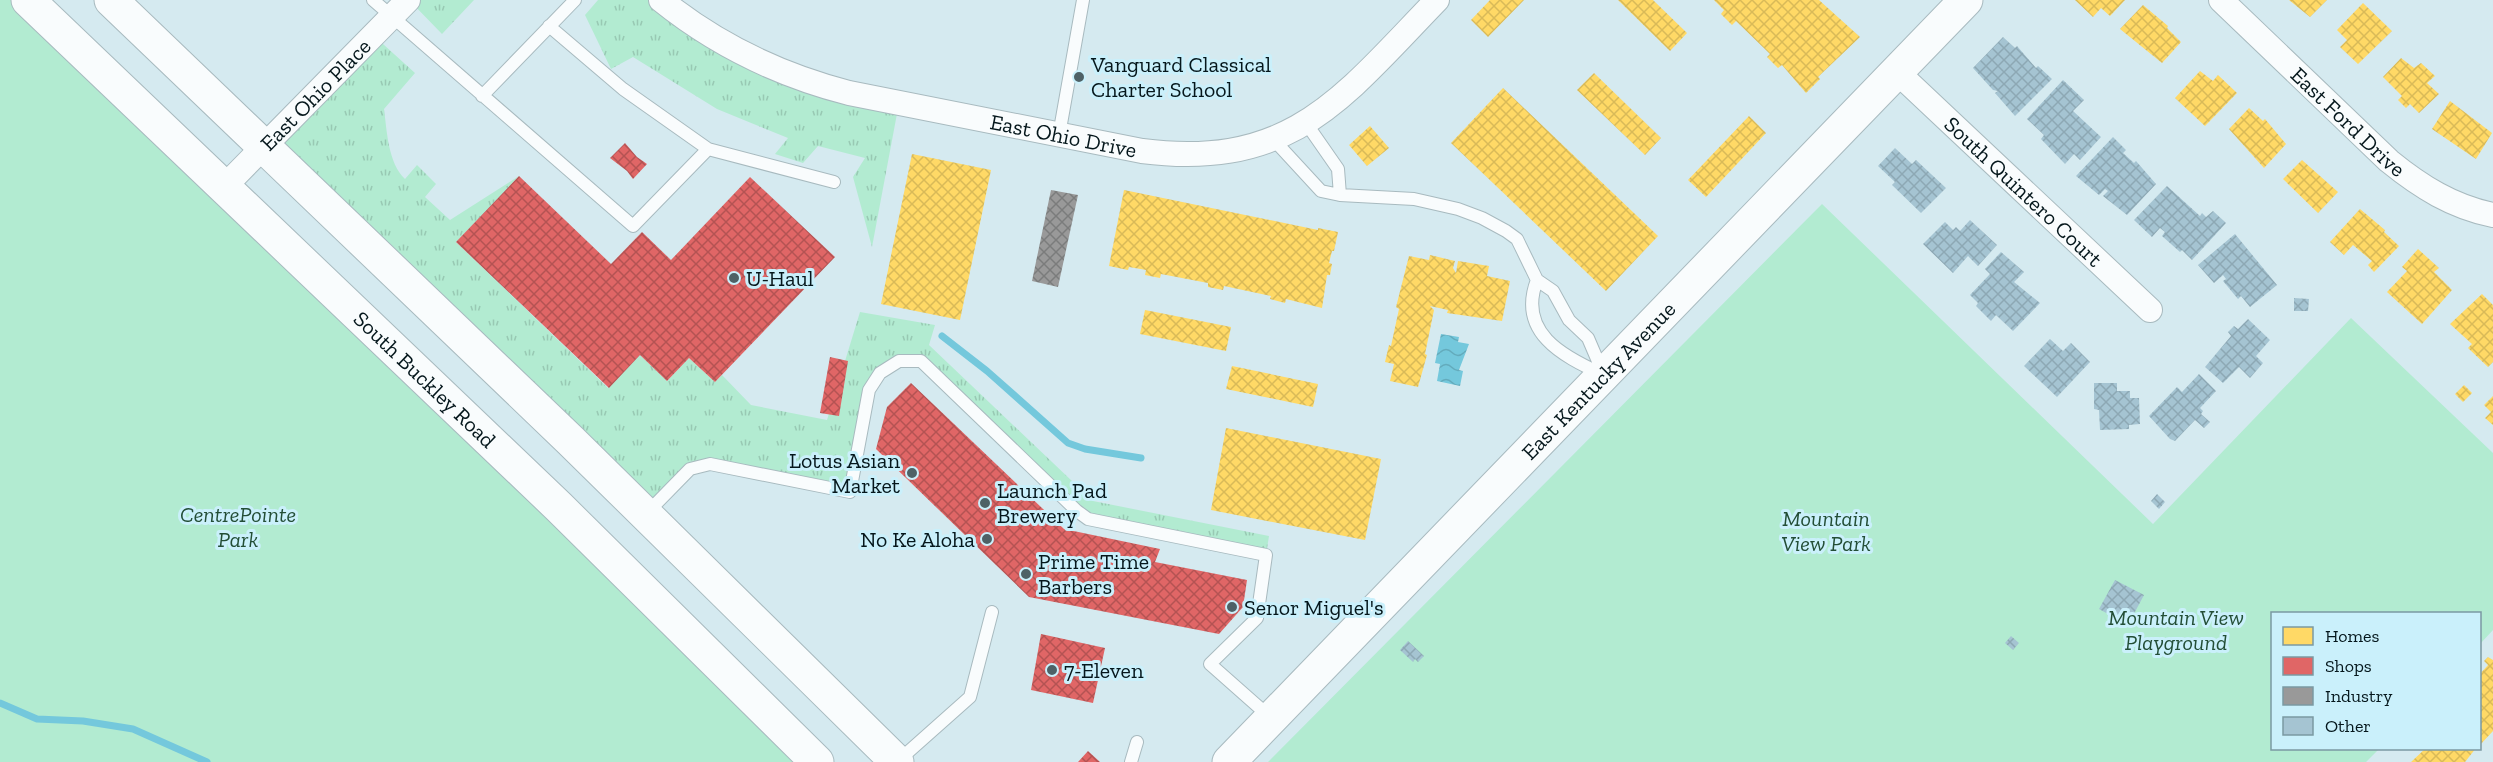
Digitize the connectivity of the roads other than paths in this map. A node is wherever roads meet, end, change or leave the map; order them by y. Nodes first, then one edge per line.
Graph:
1 (28, 0) edge
2 (111, 0) edge
3 (373, 0) edge
4 (408, 0) edge
5 (575, 0) edge
6 (662, 0) edge
7 (1083, 0) edge
8 (1437, 0) edge
9 (1966, 0) edge
10 (2221, 0) edge
11 (390, 18) junction
12 (549, 26) junction
13 (1897, 72) junction
14 (482, 96) junction
15 (1306, 123) junction
16 (1059, 135) junction
17 (1273, 139) junction
18 (264, 146) junction
19 (708, 149) junction
20 (834, 182) dead end
21 (224, 187) junction
22 (1340, 195) junction
23 (2493, 215) edge
24 (1537, 280) junction
25 (2150, 310) dead end
26 (1603, 374) junction
27 (646, 513) junction
28 (992, 612) dead end
29 (1271, 718) junction
30 (1137, 742) dead end
31 (817, 762) edge
32 (897, 762) edge
33 (1131, 762) edge
34 (1229, 762) edge

1 - 21 main road, South Buckley Road
2 - 18 main road
3 - 11 lane
4 - 11 street, East Ohio Place
5 - 12 lane
6 - 16 street, East Ohio Drive
7 - 16 lane
8 - 15 street, East Ohio Drive
9 - 13 main road, East Kentucky Avenue
10 - 23 street, East Ford Drive
11 - 14 lane
11 - 18 street, East Ohio Place
12 - 14 lane
12 - 19 lane
13 - 25 street, South Quintero Court
13 - 26 main road, East Kentucky Avenue
14 - 19 lane
15 - 17 street, East Ohio Drive
15 - 22 lane
16 - 17 street, East Ohio Drive
17 - 22 lane
18 - 21 street, East Ohio Place
18 - 27 main road
19 - 20 lane
21 - 31 main road, South Buckley Road
22 - 24 lane
24 - 26 lane
24 - 26 lane
26 - 29 main road, East Kentucky Avenue
27 - 29 lane
27 - 32 main road
28 - 32 lane
29 - 34 main road, East Kentucky Avenue
30 - 33 lane

